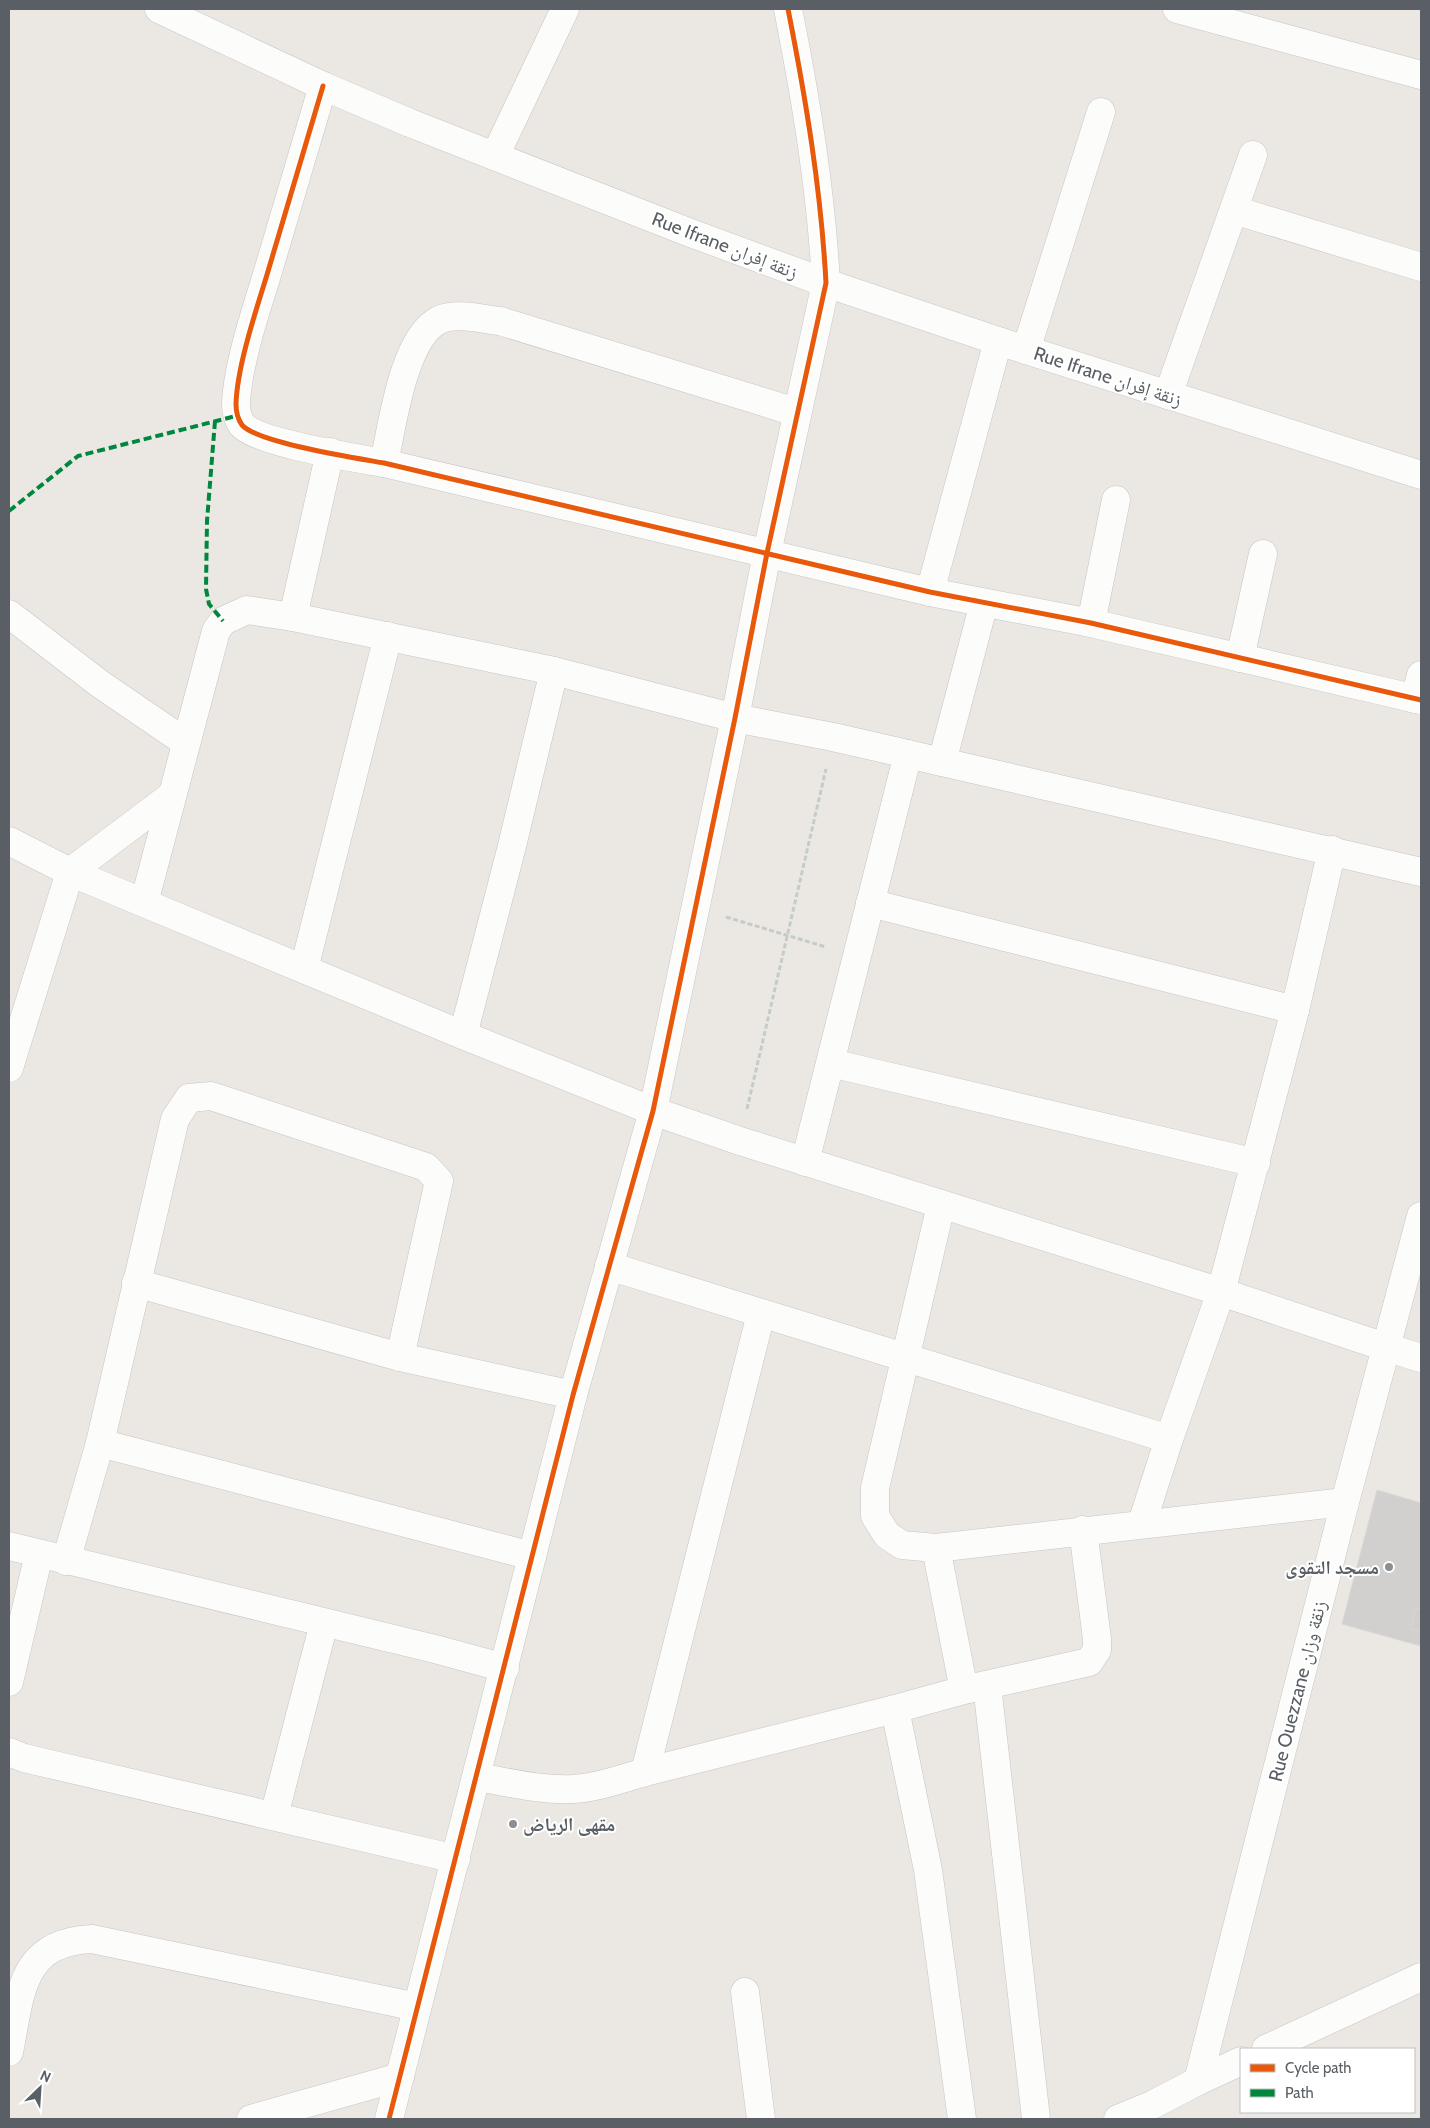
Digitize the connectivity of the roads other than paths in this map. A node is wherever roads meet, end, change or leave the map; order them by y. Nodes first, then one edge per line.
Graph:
1 (159, 9) edge
2 (565, 9) edge
3 (788, 9) edge
4 (1177, 9) edge
5 (1420, 74) edge
6 (323, 86) junction
7 (1101, 112) dead end
8 (1253, 155) dead end
9 (496, 156) junction
10 (1234, 210) junction
11 (1421, 267) edge
12 (826, 283) junction
13 (998, 341) junction
14 (1026, 350) junction
15 (1168, 394) junction
16 (796, 412) junction
17 (330, 452) junction
18 (384, 463) junction
19 (1421, 475) edge
20 (1116, 500) dead end
21 (767, 553) junction
22 (1263, 554) dead end
23 (930, 592) junction
24 (984, 603) junction
25 (9, 614) edge
26 (294, 617) junction
27 (1091, 623) junction
28 (388, 636) junction
29 (1240, 658) junction
30 (554, 671) junction
31 (1419, 692) edge
32 (736, 718) junction
33 (185, 742) junction
34 (908, 754) junction
35 (942, 762) junction
36 (171, 796) junction
37 (9, 841) edge
38 (1332, 850) junction
39 (70, 872) junction
40 (1421, 872) edge
41 (144, 903) junction
42 (870, 903) junction
43 (304, 969) junction
44 (1295, 1010) junction
45 (14, 1028) edge
46 (462, 1036) junction
47 (831, 1063) junction
48 (9, 1068) edge
49 (652, 1111) junction
50 (806, 1162) junction
51 (1256, 1164) junction
52 (941, 1205) junction
53 (1421, 1216) edge
54 (609, 1266) junction
55 (136, 1284) junction
56 (1222, 1292) junction
57 (761, 1314) junction
58 (1385, 1347) junction
59 (400, 1357) junction
60 (904, 1357) junction
61 (1421, 1358) edge
62 (572, 1395) junction
63 (1169, 1440) junction
64 (100, 1443) junction
65 (1345, 1502) junction
66 (1142, 1523) junction
67 (1083, 1530) junction
68 (9, 1546) edge
69 (936, 1548) junction
70 (39, 1554) junction
71 (532, 1556) junction
72 (66, 1561) junction
73 (324, 1623) junction
74 (504, 1668) junction
75 (9, 1682) edge
76 (975, 1687) junction
77 (895, 1710) junction
78 (9, 1752) edge
79 (645, 1772) junction
80 (477, 1777) junction
81 (274, 1816) junction
82 (456, 1859) junction
83 (1421, 1977) edge
84 (745, 1992) dead end
85 (417, 2008) junction
86 (1268, 2048) edge
87 (9, 2052) edge
88 (1240, 2061) edge
89 (400, 2077) junction
90 (1198, 2081) junction
91 (251, 2119) edge
92 (389, 2119) edge
93 (761, 2119) edge
94 (962, 2119) edge
95 (1036, 2119) edge
96 (1118, 2119) edge

1 - 6 street, Rue Ifrane زنقة إفران
2 - 9 street
3 - 12 street
4 - 5 street
6 - 9 street, Rue Ifrane زنقة إفران
6 - 17 street
7 - 14 street
8 - 10 street
9 - 12 street, Rue Ifrane زنقة إفران
10 - 11 street
10 - 15 street
12 - 13 street, Rue Ifrane زنقة إفران
12 - 16 street
13 - 14 street, Rue Ifrane زنقة إفران
13 - 23 street
14 - 15 street, Rue Ifrane زنقة إفران
15 - 19 street, Rue Ifrane زنقة إفران
16 - 18 street
16 - 21 street
17 - 18 street
17 - 26 street
18 - 21 street
20 - 27 street
21 - 23 street
21 - 32 street
22 - 29 street
23 - 24 street
24 - 27 street
24 - 35 street
25 - 33 street
26 - 28 street
26 - 33 street
27 - 29 street
28 - 30 street
28 - 43 street
29 - 31 street
30 - 32 street
30 - 46 street
32 - 34 street
32 - 49 street
33 - 36 street
34 - 35 street
34 - 42 street
35 - 38 street
36 - 39 street
36 - 41 street
37 - 39 street
38 - 40 street
38 - 44 street
39 - 41 street
39 - 45 street
41 - 43 street
42 - 44 street
42 - 47 street
43 - 46 street
44 - 51 street
45 - 48 street
46 - 49 street
47 - 50 street
47 - 51 street
49 - 50 street
49 - 54 street
50 - 52 street
51 - 56 street
52 - 56 street
52 - 60 street
53 - 58 street, Rue Ouezzane زنقة وزان
54 - 57 street
54 - 62 street
55 - 59 street
55 - 59 street
55 - 64 street
56 - 58 street
56 - 63 street
57 - 60 street
57 - 79 street
58 - 61 street
58 - 65 street, Rue Ouezzane زنقة وزان
59 - 62 street
60 - 63 street
60 - 69 street
62 - 71 street
63 - 66 street
64 - 71 street
64 - 72 street
65 - 66 street
65 - 90 street, Rue Ouezzane زنقة وزان
66 - 67 street
67 - 69 street
67 - 76 street
68 - 70 street
69 - 76 street
70 - 72 street
70 - 75 street
71 - 74 street
72 - 73 street
73 - 74 street
73 - 81 street
74 - 80 street
76 - 77 street
76 - 95 street
77 - 79 street
77 - 94 street
78 - 81 street
79 - 80 street
80 - 82 street
81 - 82 street
82 - 85 street
83 - 86 street
84 - 93 street
85 - 87 street
85 - 89 street
88 - 90 street
89 - 91 street
89 - 92 street
90 - 96 street

